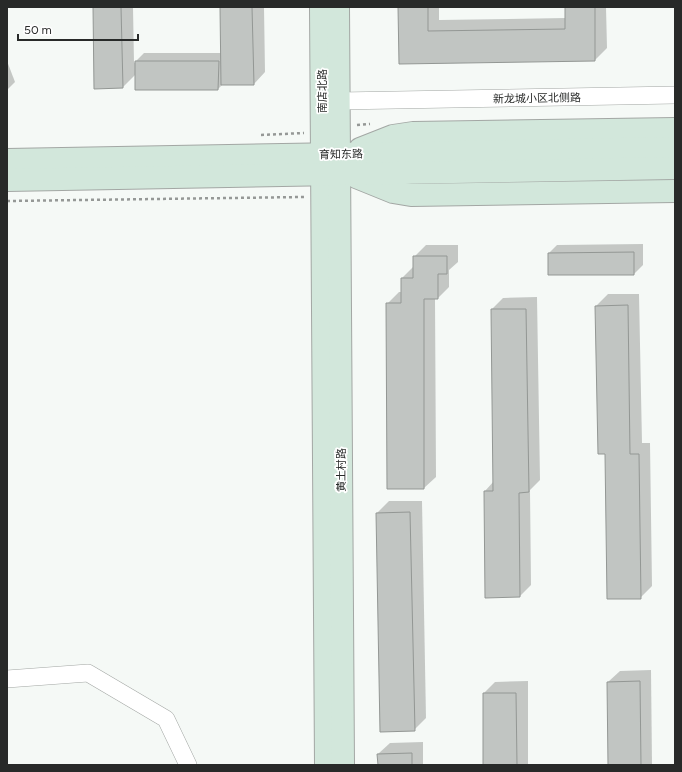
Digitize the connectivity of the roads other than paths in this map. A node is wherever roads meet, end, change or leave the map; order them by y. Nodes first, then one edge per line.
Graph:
1 (321, 7) edge
2 (338, 7) edge
3 (675, 96) edge
4 (339, 100) junction
5 (675, 128) edge
6 (675, 148) edge
7 (7, 160) edge
8 (331, 164) junction
9 (675, 168) edge
10 (7, 180) edge
11 (675, 191) edge
12 (7, 679) edge
13 (188, 765) edge
14 (326, 765) edge
15 (343, 765) edge

1 - 8 main road, 南店北路
2 - 4 main road, 南店北路
3 - 4 street, 新龙城小区北侧路
4 - 8 main road, 南店北路
5 - 8 main road
6 - 8 main road, 育知东路
7 - 8 main road, 育知东路
8 - 9 main road, 育知东路
8 - 10 main road, 育知东路
8 - 11 main road
8 - 14 main road, 黄土村路
8 - 15 main road, 黄土村路
12 - 13 street

